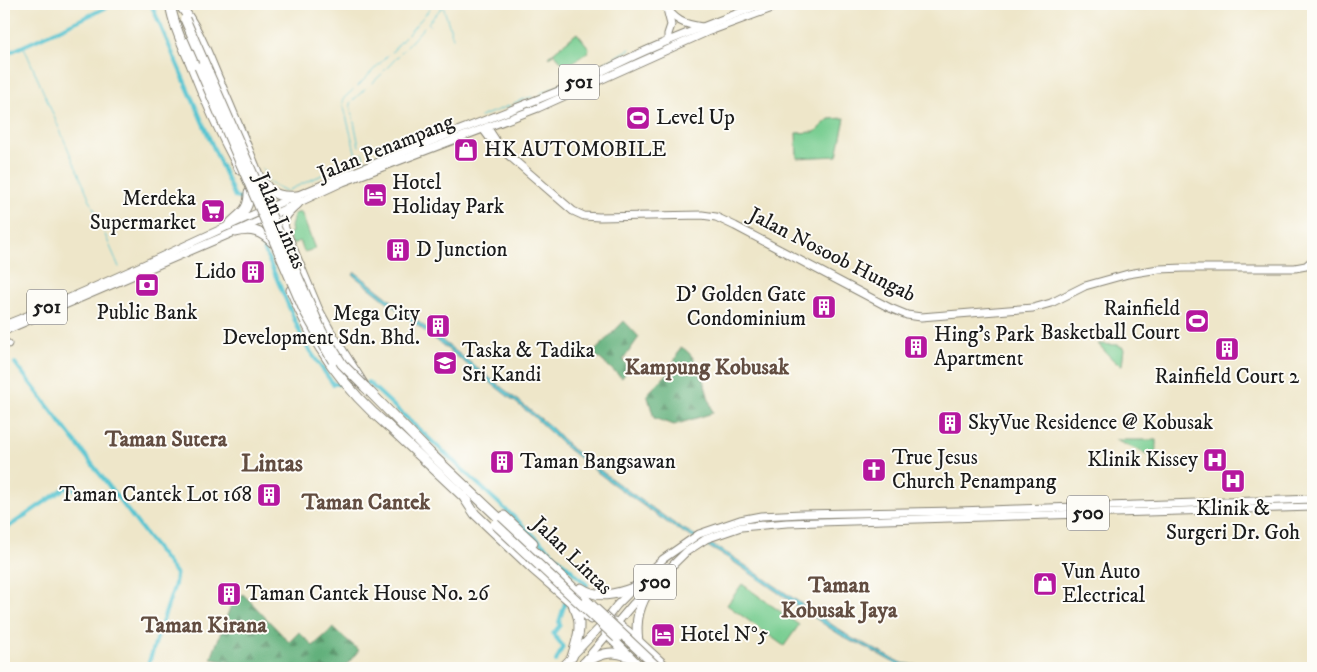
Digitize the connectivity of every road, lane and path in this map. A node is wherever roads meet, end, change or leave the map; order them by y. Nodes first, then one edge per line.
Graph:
1 (762, 4) edge
2 (783, 4) edge
3 (174, 5) edge
4 (665, 6) edge
5 (680, 21) junction
6 (183, 23) junction
7 (671, 25) junction
8 (702, 27) junction
9 (668, 41) junction
10 (675, 47) junction
11 (489, 119) junction
12 (502, 121) junction
13 (471, 126) junction
14 (485, 127) junction
15 (493, 136) junction
16 (501, 148) junction
17 (257, 171) junction
18 (263, 186) junction
19 (249, 193) junction
20 (298, 199) junction
21 (271, 211) junction
22 (260, 216) junction
23 (233, 228) junction
24 (284, 232) junction
25 (271, 240) junction
26 (165, 256) junction
27 (174, 259) junction
28 (1313, 260) edge
29 (91, 292) junction
30 (4, 325) edge
31 (4, 331) edge
32 (347, 383) junction
33 (366, 389) junction
34 (473, 492) junction
35 (465, 499) junction
36 (1313, 499) edge
37 (1116, 505) junction
38 (1313, 506) edge
39 (1008, 509) junction
40 (1127, 512) junction
41 (1034, 515) junction
42 (636, 587) junction
43 (651, 587) junction
44 (582, 588) junction
45 (625, 597) junction
46 (590, 601) junction
47 (572, 604) junction
48 (633, 604) junction
49 (583, 612) junction
50 (610, 629) junction
51 (636, 639) junction
52 (572, 657) junction
53 (581, 665) edge
54 (639, 666) edge
55 (561, 668) edge
56 (649, 668) edge
57 (658, 668) edge
58 (667, 668) edge

1 - 8 main road, Jalan Penampang / 501
2 - 10 main road, Jalan Penampang / 501
3 - 6 highway, Jalan Lintas
3 - 17 highway, Jalan Lintas
3 - 19 highway, Jalan Lintas
4 - 5 main road
4 - 7 main road
5 - 7 main road
5 - 8 main road
6 - 32 highway, Jalan Lintas, bridge
6 - 33 highway, Jalan Lintas, bridge
7 - 9 main road
8 - 9 main road, Jalan Penampang / 501
9 - 10 main road
9 - 11 main road, Jalan Penampang / 501
10 - 12 main road, Jalan Penampang / 501
11 - 13 main road, Jalan Penampang / 501
11 - 14 main road
12 - 14 main road, Jalan Penampang / 501
12 - 15 main road
13 - 14 main road
13 - 20 main road, Jalan Penampang / 501
14 - 15 main road, Jalan Nosoob Hungab
14 - 16 main road, Jalan Nosoob Hungab
14 - 20 main road, Jalan Penampang / 501
15 - 16 main road, Jalan Nosoob Hungab
16 - 28 main road, Jalan Nosoob Hungab
17 - 18 highway, Jalan Lintas
17 - 20 highway
18 - 19 highway
18 - 21 highway, Jalan Lintas
19 - 22 highway, Jalan Lintas
19 - 23 highway
20 - 21 main road, Jalan Penampang / 501
20 - 24 highway
21 - 22 main road, Jalan Penampang / 501
21 - 24 highway, Jalan Lintas
22 - 23 main road, Jalan Penampang / 501
22 - 25 highway, Jalan Lintas
23 - 25 highway
23 - 26 main road, Jalan Penampang / 501
23 - 27 main road, Jalan Penampang / 501
24 - 25 highway
24 - 33 highway, Jalan Lintas, bridge
25 - 32 highway, Jalan Lintas
26 - 27 main road
26 - 29 main road, Jalan Penampang / 501
27 - 29 main road, Jalan Penampang / 501
29 - 30 main road, Jalan Penampang / 501
29 - 31 main road, Jalan Penampang / 501
32 - 35 highway, Jalan Lintas
33 - 34 highway, Jalan Lintas
34 - 44 highway, Jalan Lintas
34 - 46 highway, Jalan Lintas
35 - 47 highway, Jalan Lintas
35 - 50 highway, Jalan Lintas, bridge
36 - 37 main road, 500
37 - 39 main road, 500
37 - 40 main road
38 - 40 main road, 500
39 - 41 main road
39 - 42 main road, 500
40 - 41 main road, 500
41 - 43 main road, 500
42 - 44 highway
42 - 45 main road, 500
43 - 48 main road, 500
43 - 51 highway
44 - 46 highway, Jalan Lintas
45 - 48 main road
45 - 50 main road, 500
46 - 49 highway
46 - 50 highway, bridge
47 - 49 highway, Jalan Lintas
47 - 52 highway
48 - 50 main road, 500
49 - 50 highway, Jalan Lintas
50 - 51 highway, Jalan Lintas
50 - 51 highway
50 - 52 main road, 500
50 - 53 main road, 500
50 - 54 highway, Jalan Lintas
50 - 56 highway, Jalan Lintas
50 - 57 highway, Jalan Lintas, bridge
51 - 58 highway, Jalan Lintas
52 - 55 main road, 500
53 - 54 highway

